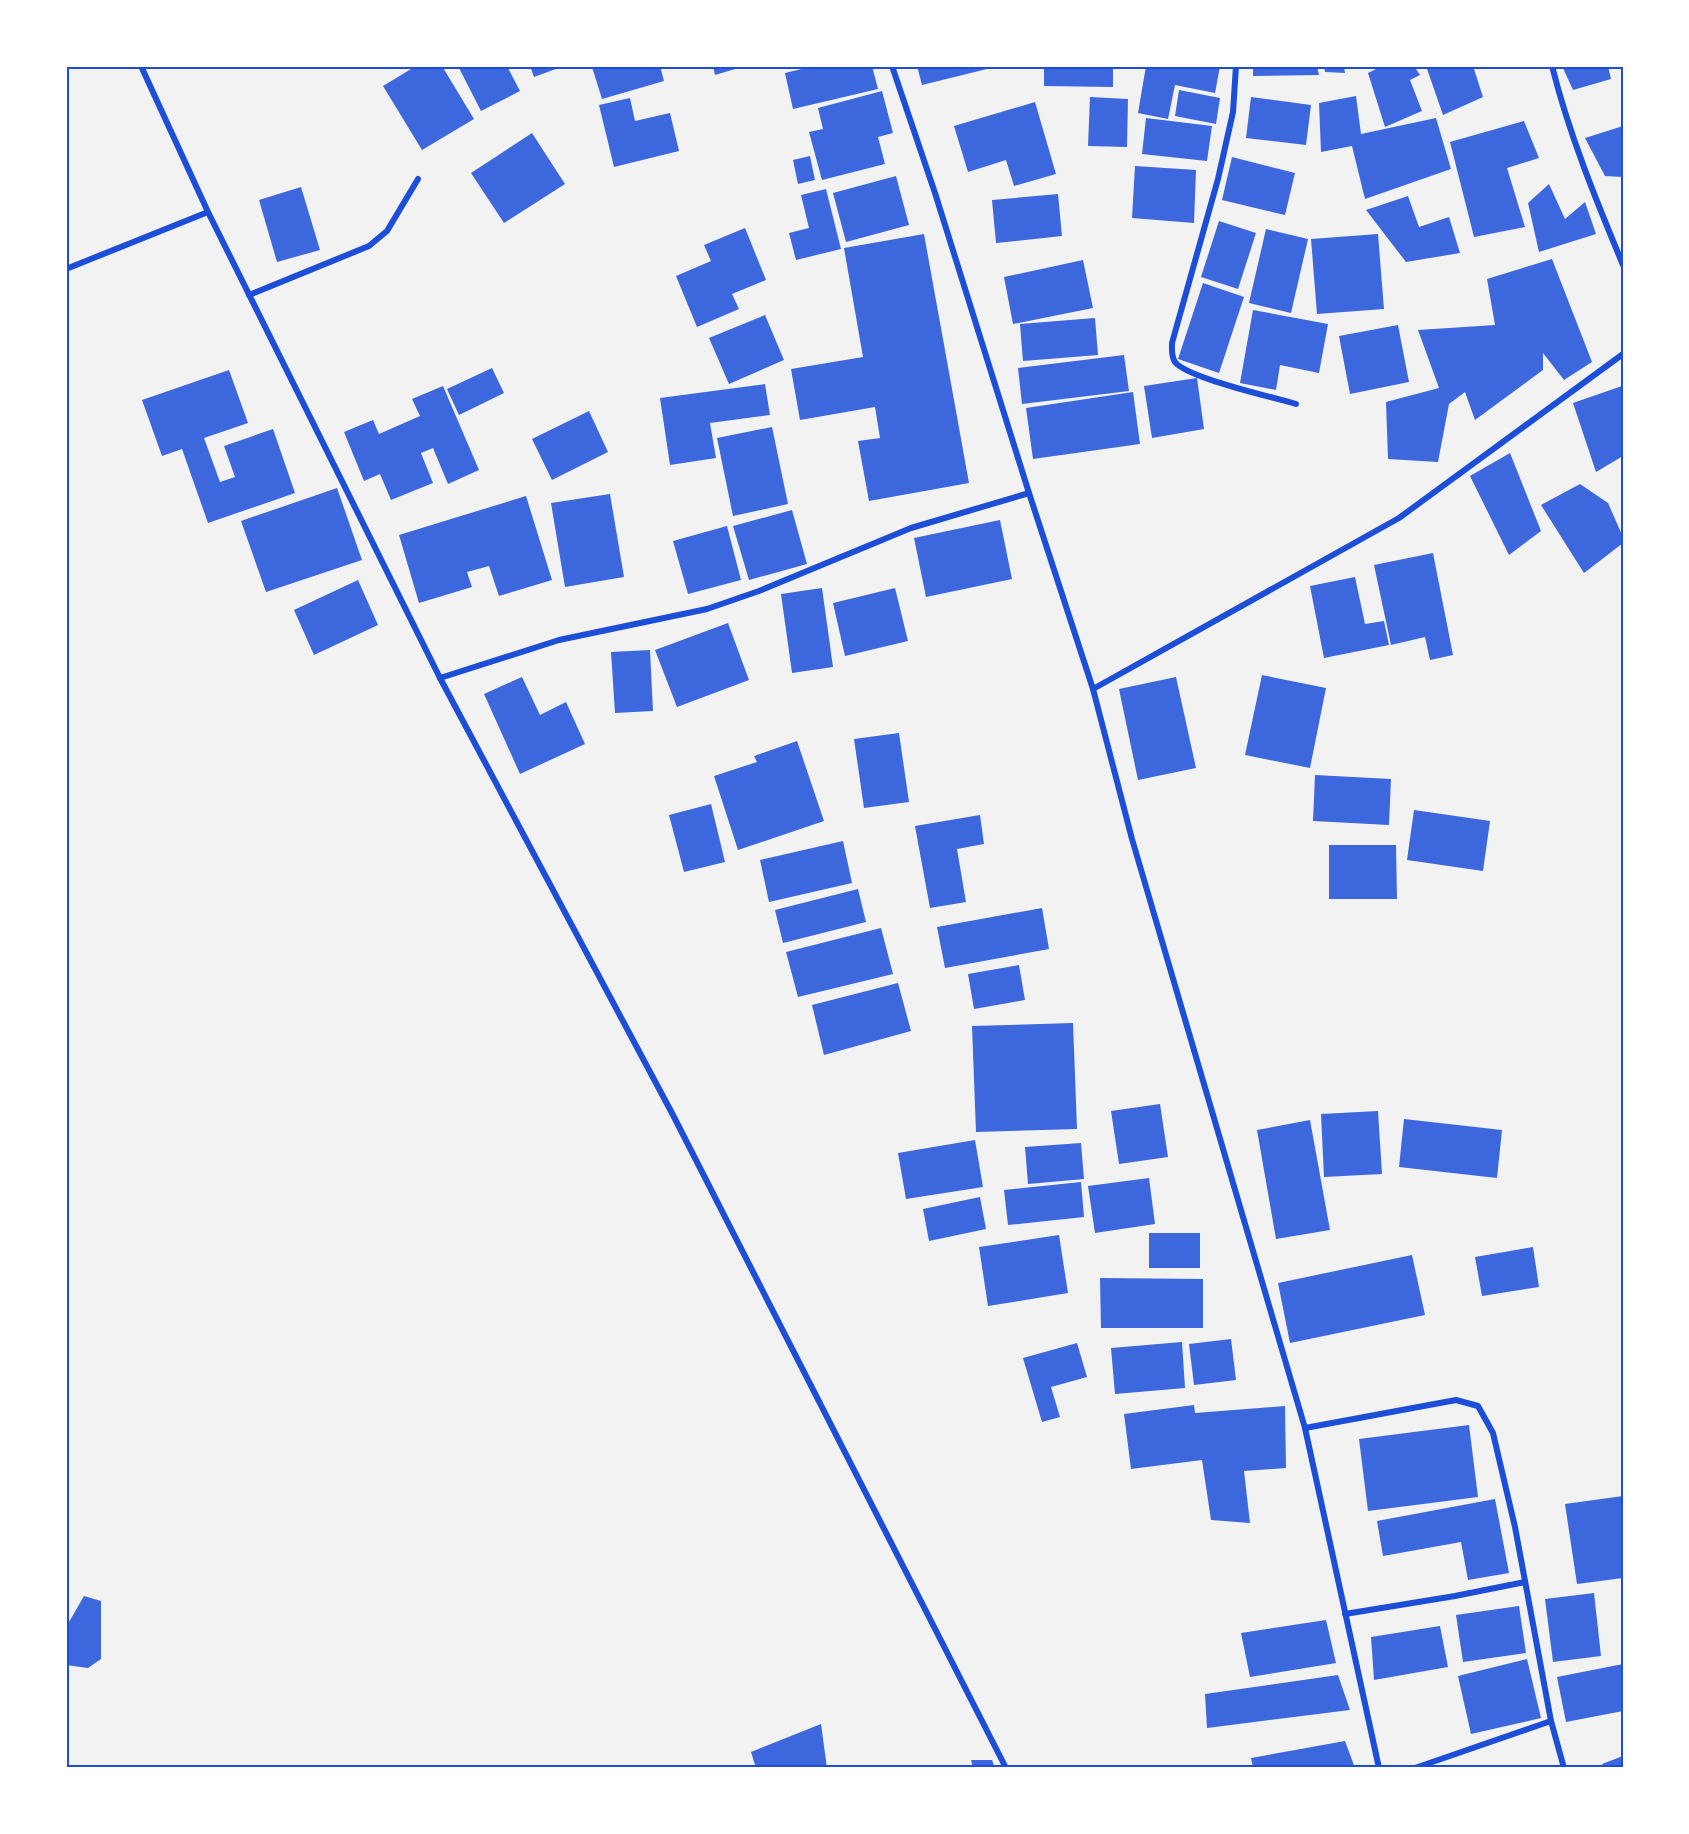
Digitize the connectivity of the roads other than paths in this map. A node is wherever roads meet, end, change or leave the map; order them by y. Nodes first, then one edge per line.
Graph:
1 (141, 66) edge
2 (892, 66) edge
3 (1236, 66) edge
4 (1552, 66) edge
5 (418, 179) dead end
6 (208, 212) junction
7 (1623, 265) edge
8 (66, 269) edge
9 (249, 295) junction
10 (1623, 354) edge
11 (1296, 404) dead end
12 (1029, 493) junction
13 (440, 678) junction
14 (1093, 689) junction
15 (1305, 1428) junction
16 (1525, 1582) junction
17 (1345, 1614) junction
18 (1551, 1721) junction
19 (1006, 1768) edge
20 (1379, 1768) edge
21 (1415, 1768) edge
22 (1564, 1768) edge

1 - 6 street
2 - 12 street
3 - 11 street
4 - 7 street
5 - 9 street
6 - 8 street
6 - 9 street
9 - 13 street
10 - 14 street
12 - 13 street
12 - 14 street
13 - 19 street
14 - 15 street
15 - 16 street
15 - 17 street
16 - 17 street
16 - 18 street
17 - 20 street
18 - 21 street
18 - 22 street

